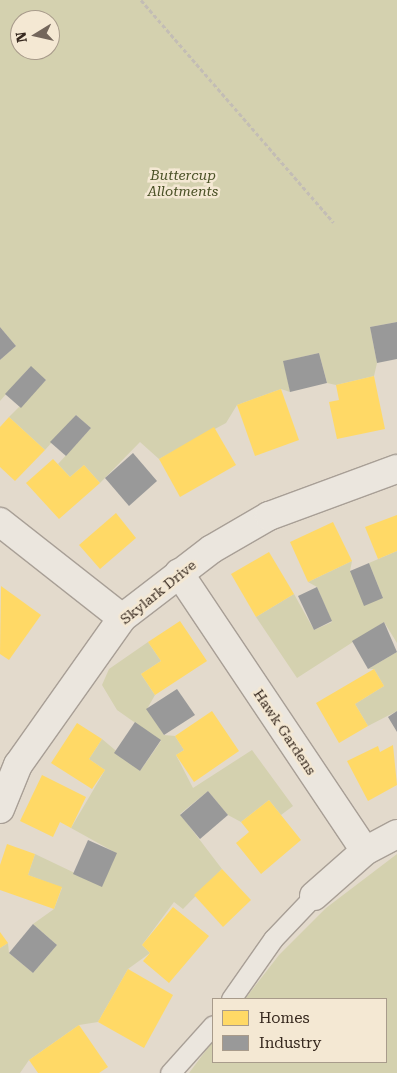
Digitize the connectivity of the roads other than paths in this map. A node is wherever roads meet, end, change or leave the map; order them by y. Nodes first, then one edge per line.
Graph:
1 (397, 468) edge
2 (0, 522) edge
3 (179, 573) junction
4 (122, 618) junction
5 (0, 809) edge
6 (397, 834) edge
7 (365, 850) junction
8 (314, 896) joint
9 (232, 998) edge
10 (212, 1026) edge
11 (170, 1073) edge

1 - 3 street, Skylark Drive
2 - 4 street
3 - 4 street, Skylark Drive
3 - 7 street, Hawk Gardens
4 - 5 street, Skylark Drive
6 - 7 street
7 - 8 street
8 - 9 lane
10 - 11 lane

